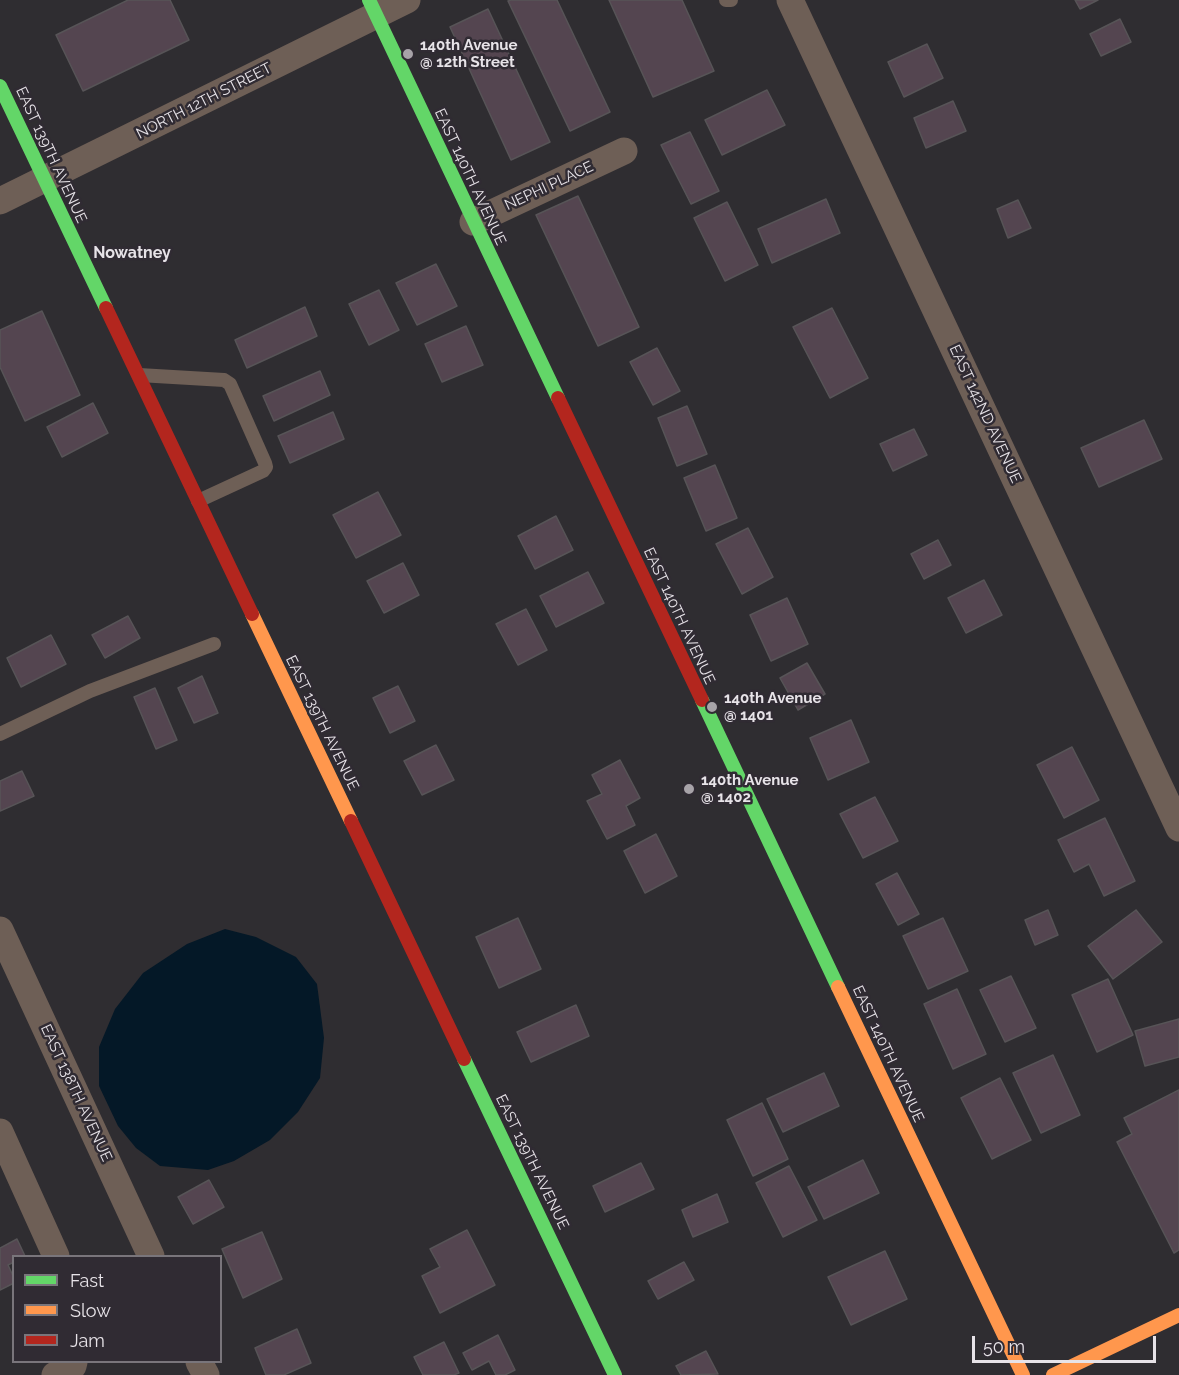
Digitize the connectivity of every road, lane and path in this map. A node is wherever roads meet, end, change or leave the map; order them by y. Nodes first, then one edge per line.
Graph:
1 (407, 0) edge
2 (726, 0) edge
3 (731, 0) edge
4 (790, 0) edge
5 (372, 7) edge
6 (0, 86) edge
7 (624, 151) dead end
8 (44, 180) junction
9 (0, 201) edge
10 (473, 222) junction
11 (137, 375) junction
12 (198, 501) junction
13 (214, 644) dead end
14 (0, 734) edge
15 (1179, 828) edge
16 (0, 930) edge
17 (0, 1131) edge
18 (55, 1255) edge
19 (150, 1255) edge
20 (1179, 1315) edge
21 (74, 1363) edge
22 (55, 1375) edge
23 (615, 1375) edge
24 (1023, 1375) edge
25 (1053, 1375) edge

1 - 5 street, NORTH 12TH STREET
2 - 3 lane
4 - 15 street, EAST 142ND AVENUE
5 - 8 street, NORTH 12TH STREET
5 - 10 street, EAST 140TH AVENUE
6 - 8 street, EAST 139TH AVENUE
7 - 10 street, NEPHI PLACE
8 - 9 street, NORTH 12TH STREET
8 - 11 street, EAST 139TH AVENUE
10 - 24 street, EAST 140TH AVENUE
11 - 12 street, EAST 139TH AVENUE
11 - 12 lane
12 - 23 street, EAST 139TH AVENUE
13 - 14 lane
16 - 19 street, EAST 138TH AVENUE
17 - 18 street
20 - 25 street
21 - 22 street

